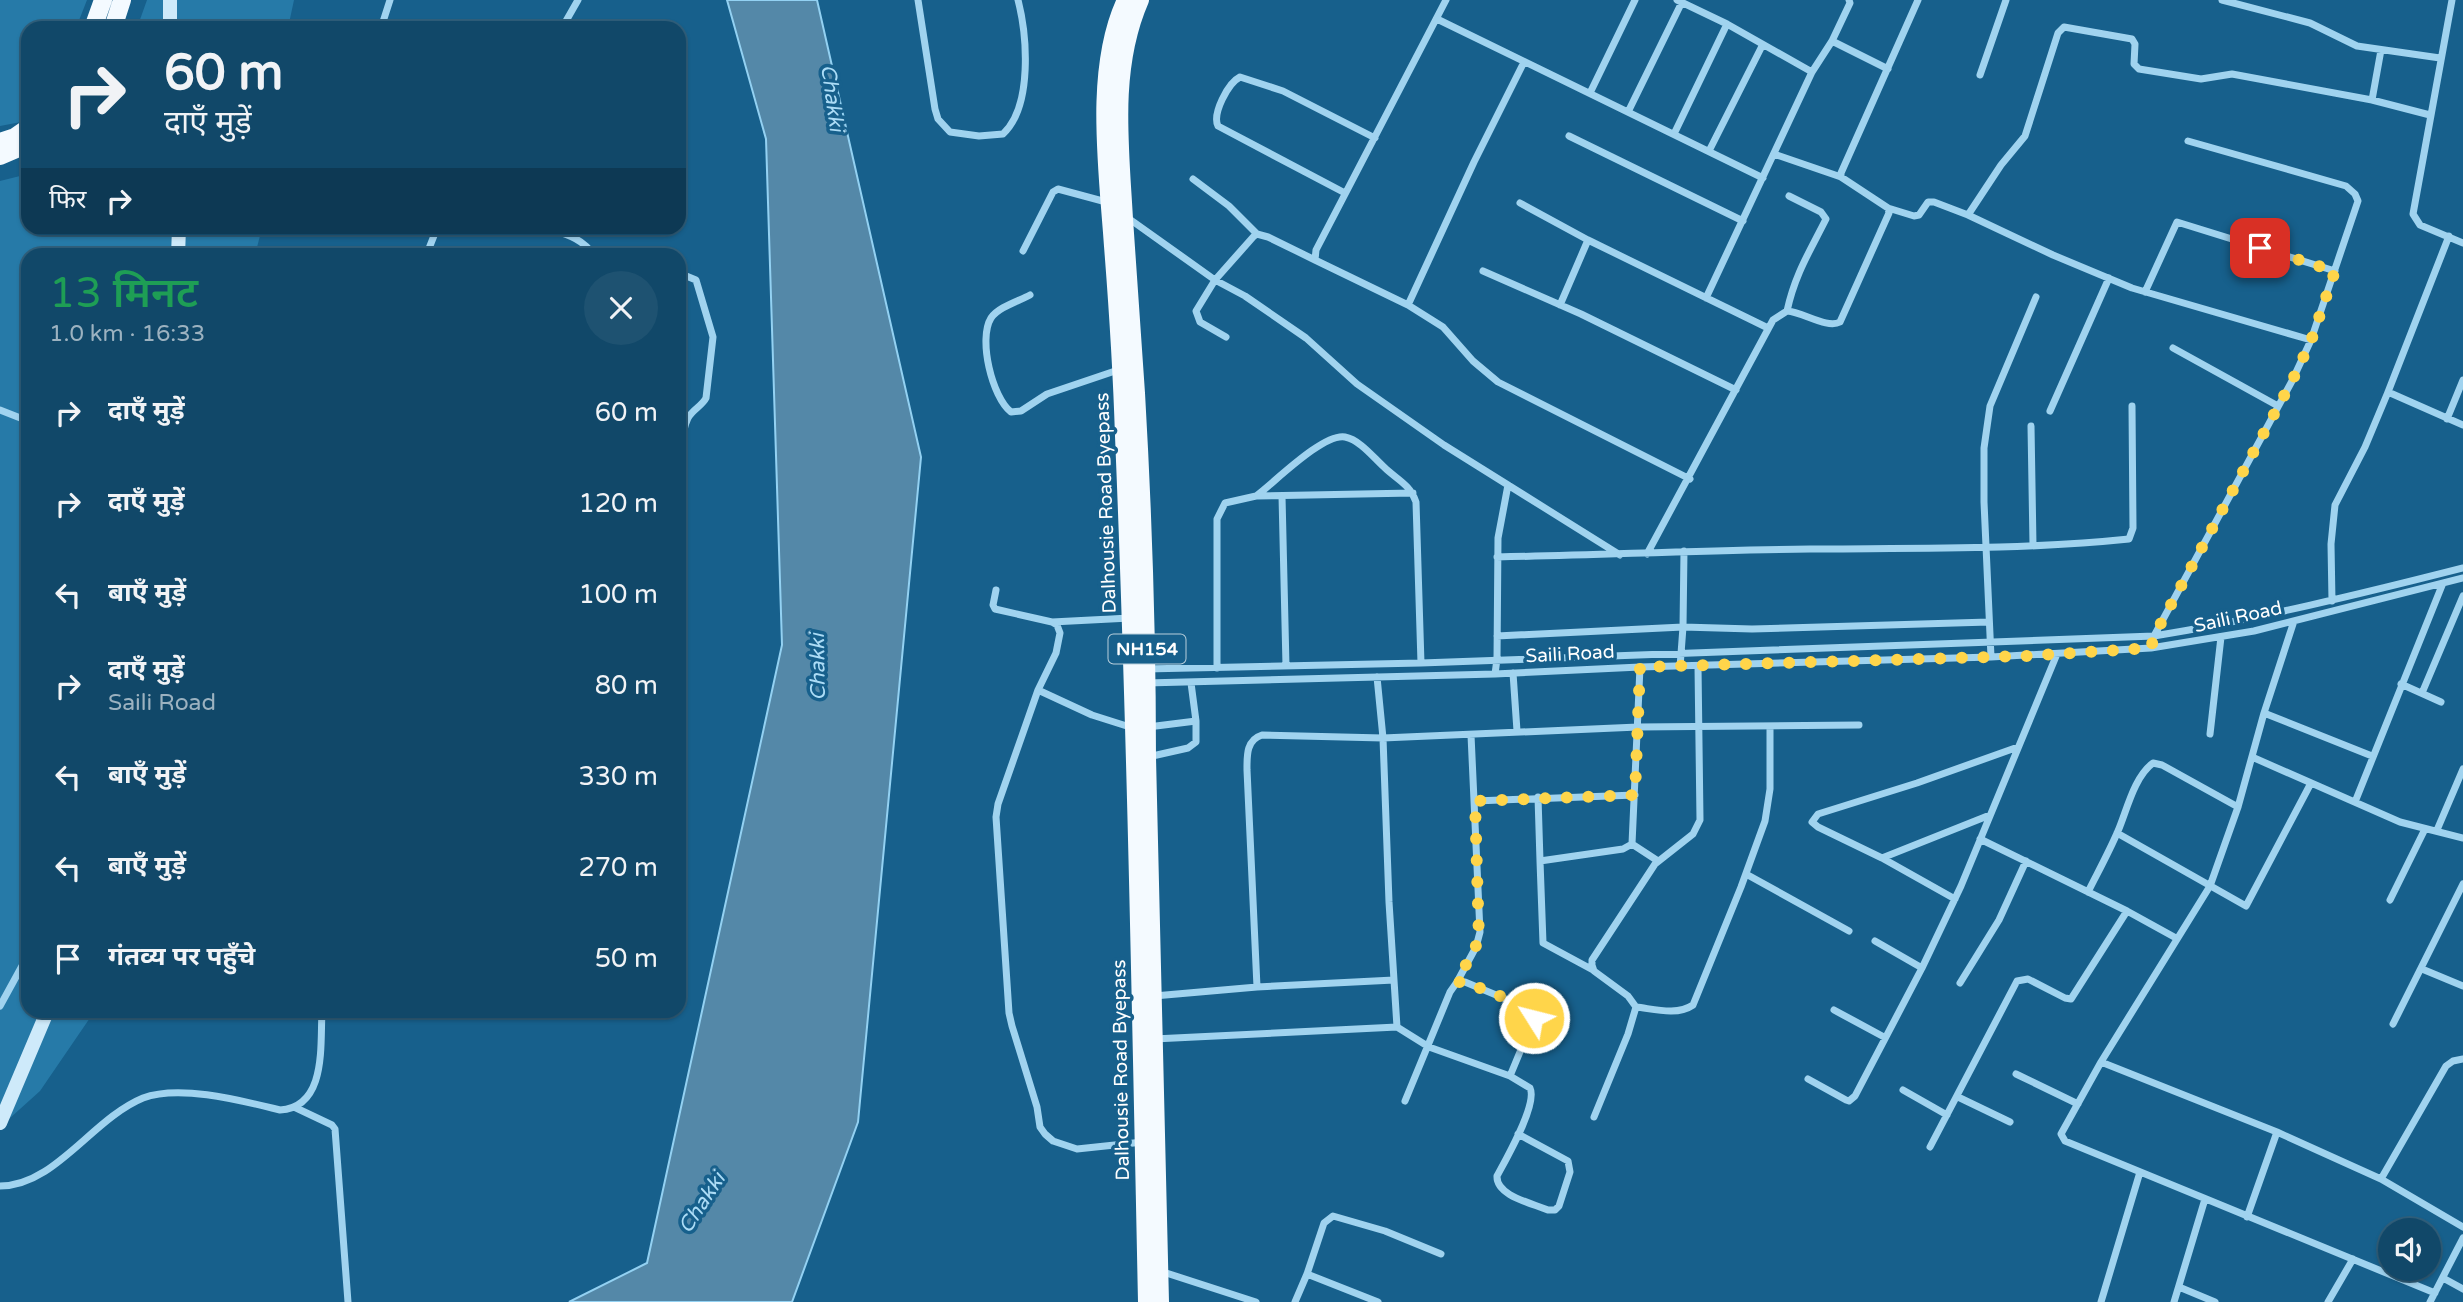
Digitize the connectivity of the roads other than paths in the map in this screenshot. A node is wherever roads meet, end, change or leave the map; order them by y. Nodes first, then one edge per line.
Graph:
1 (103, 0) edge
2 (122, 0) edge
3 (170, 0) edge
4 (390, 0) edge
5 (578, 0) edge
6 (918, 0) edge
7 (1018, 0) edge
8 (1126, 0) edge
9 (1140, 0) edge
10 (1446, 0) edge
11 (1635, 0) edge
12 (1849, 0) edge
13 (1918, 0) edge
14 (2006, 0) edge
15 (2222, 0) edge
16 (2452, 0) edge
17 (1679, 1) edge
18 (1437, 19) junction
19 (96, 21) edge
20 (115, 21) edge
21 (170, 21) edge
22 (383, 21) edge
23 (566, 21) edge
24 (1727, 24) junction
25 (1832, 41) junction
26 (1762, 46) junction
27 (2381, 50) junction
28 (2440, 58) junction
29 (1524, 62) junction
30 (1888, 69) junction
31 (1812, 72) junction
32 (1980, 75) dead end
33 (1590, 93) junction
34 (2372, 100) junction
35 (1628, 112) junction
36 (2430, 115) junction
37 (21, 132) edge
38 (1674, 134) junction
39 (1569, 136) dead end
40 (1375, 138) junction
41 (2188, 141) dead end
42 (0, 142) edge
43 (21, 147) edge
44 (1709, 151) junction
45 (1774, 154) junction
46 (0, 156) edge
47 (1841, 177) junction
48 (1763, 178) junction
49 (1193, 179) dead end
50 (1345, 193) junction
51 (1789, 196) dead end
52 (1111, 203) junction
53 (1520, 203) dead end
54 (1888, 208) junction
55 (1968, 215) junction
56 (1124, 216) junction
57 (1743, 221) junction
58 (1257, 234) junction
59 (568, 235) edge
60 (2449, 236) junction
61 (1588, 240) junction
62 (2463, 243) edge
63 (589, 248) edge
64 (1023, 251) dead end
65 (1315, 260) junction
66 (1483, 271) dead end
67 (2335, 271) junction
68 (686, 276) edge
69 (2109, 278) junction
70 (1215, 280) junction
71 (2145, 292) junction
72 (1030, 295) dead end
73 (1706, 298) junction
74 (2036, 298) dead end
75 (1560, 304) junction
76 (1408, 305) junction
77 (1787, 311) junction
78 (1768, 328) junction
79 (1226, 337) dead end
80 (2311, 341) junction
81 (2173, 348) dead end
82 (1122, 369) junction
83 (2463, 380) edge
84 (1736, 390) junction
85 (2388, 393) junction
86 (2132, 406) dead end
87 (2278, 406) junction
88 (0, 410) edge
89 (2050, 411) dead end
90 (21, 418) edge
91 (2447, 419) junction
92 (2463, 425) edge
93 (2031, 426) dead end
94 (686, 427) edge
95 (1690, 479) junction
96 (1508, 485) junction
97 (1413, 493) junction
98 (1256, 496) junction
99 (1282, 496) junction
100 (2033, 545) junction
101 (1986, 548) junction
102 (1684, 551) junction
103 (1647, 554) junction
104 (1620, 555) junction
105 (1497, 557) junction
106 (2463, 568) edge
107 (2463, 578) edge
108 (2443, 583) junction
109 (996, 590) dead end
110 (2463, 596) edge
111 (2332, 601) junction
112 (1131, 618) junction
113 (2294, 621) junction
114 (1052, 622) junction
115 (1989, 622) junction
116 (1683, 627) junction
117 (1497, 636) junction
118 (2154, 636) junction
119 (2221, 637) junction
120 (1990, 643) junction
121 (2151, 648) junction
122 (1679, 652) junction
123 (2057, 654) junction
124 (1991, 657) junction
125 (1497, 659) junction
126 (1421, 663) junction
127 (1286, 666) junction
128 (1698, 666) junction
129 (1217, 667) junction
130 (1640, 667) junction
131 (1680, 667) junction
132 (1513, 673) junction
133 (1495, 674) junction
134 (1140, 677) junction
135 (1377, 677) junction
136 (1191, 683) junction
137 (2401, 684) junction
138 (1038, 690) junction
139 (2422, 693) junction
140 (2441, 702) dead end
141 (2264, 713) junction
142 (1196, 721) junction
143 (1859, 725) dead end
144 (1770, 726) junction
145 (1638, 727) junction
146 (1700, 727) junction
147 (1140, 728) junction
148 (1517, 732) junction
149 (2210, 734) dead end
150 (1471, 735) junction
151 (1383, 738) junction
152 (2018, 747) junction
153 (2372, 756) junction
154 (2252, 757) junction
155 (1147, 758) junction
156 (2463, 769) edge
157 (2311, 783) junction
158 (1635, 795) junction
159 (1538, 797) junction
160 (1475, 801) junction
161 (2355, 802) junction
162 (2238, 807) junction
163 (1991, 814) junction
164 (2425, 829) junction
165 (2437, 831) junction
166 (2117, 833) junction
167 (2463, 838) edge
168 (1980, 839) junction
169 (1632, 844) junction
170 (1882, 858) junction
171 (1541, 861) junction
172 (1658, 861) junction
173 (2026, 861) junction
174 (1746, 874) junction
175 (2463, 884) edge
176 (2210, 886) junction
177 (2088, 892) junction
178 (1955, 899) junction
179 (2390, 900) dead end
180 (2127, 911) junction
181 (1849, 931) dead end
182 (2176, 938) junction
183 (1875, 941) dead end
184 (21, 968) edge
185 (1922, 968) junction
186 (2422, 969) junction
187 (1594, 971) junction
188 (1394, 981) junction
189 (1457, 982) junction
190 (1960, 983) dead end
191 (2463, 986) edge
192 (1257, 987) junction
193 (1154, 996) junction
194 (0, 1006) edge
195 (1636, 1007) junction
196 (1834, 1010) dead end
197 (44, 1018) edge
198 (322, 1018) edge
199 (2393, 1024) dead end
200 (1397, 1027) junction
201 (1884, 1037) junction
202 (1154, 1039) junction
203 (1429, 1047) junction
204 (2463, 1059) edge
205 (2101, 1062) junction
206 (2015, 1074) dead end
207 (1510, 1076) junction
208 (1808, 1079) dead end
209 (1903, 1090) dead end
210 (1958, 1097) junction
211 (1405, 1101) dead end
212 (2078, 1104) junction
213 (294, 1107) junction
214 (1947, 1115) junction
215 (1594, 1117) dead end
216 (2010, 1122) dead end
217 (0, 1123) edge
218 (2277, 1132) junction
219 (1518, 1134) junction
220 (1143, 1142) junction
221 (1930, 1147) dead end
222 (2140, 1172) junction
223 (2381, 1179) junction
224 (0, 1186) edge
225 (2205, 1199) junction
226 (2247, 1216) junction
227 (2463, 1227) edge
228 (2463, 1238) edge
229 (1441, 1254) dead end
230 (2353, 1259) junction
231 (1159, 1270) junction
232 (1307, 1274) junction
233 (2443, 1278) junction
234 (2179, 1287) junction
235 (2463, 1289) edge
236 (2435, 1293) junction
237 (348, 1302) edge
238 (1147, 1302) edge
239 (1160, 1302) edge
240 (1256, 1302) edge
241 (1295, 1302) edge
242 (1378, 1302) edge
243 (2101, 1302) edge
244 (2174, 1302) edge
245 (2215, 1302) edge
246 (2328, 1302) edge
247 (2430, 1302) edge

1 - 19 highway
2 - 20 highway
3 - 21 main road
4 - 22 street
5 - 23 street
6 - 7 street
8 - 52 highway, Dalhousie Road Byepass / NH154
9 - 56 highway, NH154
10 - 18 street
11 - 33 street
12 - 25 street
13 - 30 street
14 - 32 street
15 - 27 street
16 - 28 street
17 - 24 street
17 - 35 street
18 - 29 street
18 - 40 street
24 - 26 street
24 - 38 street
25 - 30 street
25 - 31 street
26 - 31 street
26 - 44 street
27 - 28 street
27 - 34 street
28 - 36 street
29 - 33 street
29 - 76 street
30 - 47 street
31 - 45 street
33 - 35 street
34 - 36 street
34 - 55 street
35 - 38 street
36 - 60 street
37 - 42 highway
38 - 44 street
39 - 57 street
40 - 50 street
40 - 50 street
41 - 67 street
43 - 46 highway
44 - 48 street
45 - 47 street
45 - 48 street
47 - 54 street
48 - 57 street
49 - 58 street
50 - 65 street
51 - 77 street
52 - 64 street
52 - 82 highway, Dalhousie Road Byepass / NH154
53 - 61 street
54 - 55 street
54 - 77 street
55 - 69 street
56 - 70 street
56 - 134 highway, NH154
57 - 73 street
58 - 65 street
58 - 70 street
59 - 63 street
60 - 62 street
60 - 85 street
61 - 73 street
61 - 75 street
65 - 76 street
66 - 75 street
67 - 71 street
67 - 80 street
68 - 94 street
69 - 71 street
69 - 89 street
70 - 79 street
70 - 96 street
71 - 80 street
72 - 82 street
73 - 78 street
74 - 101 street
75 - 84 street
76 - 95 street
77 - 78 street
78 - 84 street
80 - 87 street
81 - 87 street
82 - 112 highway, Dalhousie Road Byepass / NH154
83 - 91 street
84 - 95 street
85 - 91 street
85 - 111 street
86 - 100 street
87 - 118 street
88 - 90 street
91 - 92 street
93 - 100 street
95 - 103 street
96 - 104 street
96 - 105 street
97 - 98 street
97 - 99 street
97 - 126 street
98 - 99 street
98 - 129 street
99 - 127 street
100 - 101 street
101 - 102 street
101 - 115 street
102 - 103 street
102 - 116 street
103 - 104 street
104 - 105 street
105 - 117 street
106 - 111 street
107 - 108 street, Saili Road
108 - 113 street, Saili Road
108 - 137 street
109 - 114 street
110 - 139 street
111 - 118 street
112 - 114 street
112 - 134 highway, Dalhousie Road Byepass / NH154
113 - 119 street, Saili Road
113 - 141 street
114 - 138 street
115 - 116 street
115 - 120 street
116 - 117 street
116 - 122 street
117 - 125 street
118 - 120 street
118 - 121 street
119 - 121 street, Saili Road
119 - 149 street
120 - 122 street
120 - 124 street
121 - 123 street, Saili Road
122 - 125 street
122 - 131 street
123 - 124 street, Saili Road
123 - 152 street
124 - 128 street, Saili Road
125 - 126 street
125 - 133 street
126 - 127 street
127 - 129 street
128 - 131 street, Saili Road
128 - 146 street
129 - 134 street
130 - 131 street, Saili Road
130 - 132 street, Saili Road
130 - 145 street
132 - 133 street, Saili Road
132 - 148 street
133 - 135 street, Saili Road
134 - 136 street, Saili Road
134 - 147 highway, Dalhousie Road Byepass / NH154
135 - 136 street, Saili Road
135 - 151 street
136 - 142 street
137 - 139 street
137 - 153 street
138 - 147 street
138 - 220 street
139 - 140 street
141 - 153 street
141 - 154 street
142 - 147 street
142 - 155 street
143 - 144 street
144 - 146 street
144 - 174 street
145 - 146 street
145 - 148 street
145 - 158 street
146 - 172 street
147 - 155 highway, NH154
147 - 220 highway, Dalhousie Road Byepass / NH154
148 - 150 street
150 - 151 street
150 - 160 street
151 - 188 street
151 - 192 street
152 - 163 street
152 - 170 street
153 - 161 street
154 - 157 street
154 - 162 street
155 - 193 highway, NH154
156 - 165 street
157 - 161 street
157 - 176 street
158 - 159 street
158 - 169 street
159 - 160 street
159 - 171 street
160 - 189 street
161 - 164 street
162 - 166 street
162 - 176 street
163 - 168 street
163 - 170 street
164 - 165 street
164 - 179 street
165 - 167 street
166 - 176 street
166 - 177 street
168 - 173 street
168 - 178 street
169 - 171 street
169 - 172 street
170 - 178 street
171 - 187 street
172 - 187 street
173 - 177 street
173 - 190 street
174 - 181 street
174 - 195 street
175 - 186 street
176 - 182 street
177 - 180 street
178 - 185 street
180 - 182 street
180 - 210 street
182 - 205 street
183 - 185 street
184 - 194 street
185 - 201 street
186 - 191 street
186 - 199 street
187 - 195 street
188 - 192 street
188 - 200 street
189 - 203 street
189 - 207 street
192 - 193 street
193 - 202 highway, NH154
195 - 215 street
196 - 201 street
197 - 217 main road
198 - 213 street
200 - 202 street
200 - 203 street
201 - 208 street
202 - 231 highway, NH154
203 - 207 street
203 - 211 street
204 - 223 street
205 - 212 street
205 - 218 street
206 - 212 street
207 - 219 street
209 - 214 street
210 - 214 street
210 - 216 street
212 - 222 street
213 - 224 street
213 - 237 street
214 - 221 street
218 - 223 street
218 - 226 street
219 - 219 street
220 - 238 highway, Dalhousie Road Byepass / NH154
222 - 225 street
222 - 243 street
223 - 227 street
225 - 226 street
225 - 234 street
226 - 230 street
228 - 233 street
229 - 232 street
230 - 236 street
230 - 246 street
231 - 239 highway, NH154
231 - 240 street
232 - 241 street
232 - 242 street
233 - 235 street
233 - 236 street
234 - 244 street
234 - 245 street
236 - 247 street

